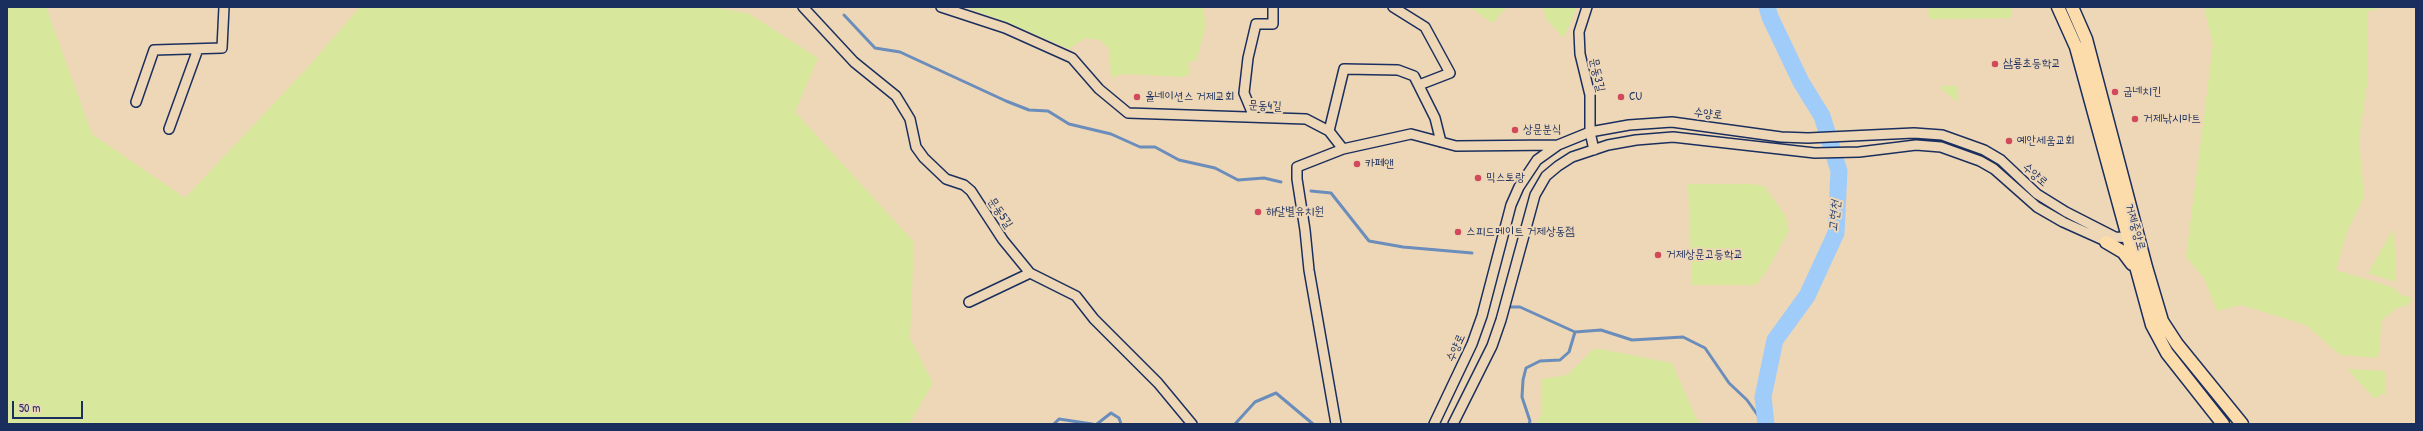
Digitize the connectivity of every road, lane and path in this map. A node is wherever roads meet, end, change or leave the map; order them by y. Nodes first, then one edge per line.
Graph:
1 (224, 7) edge
2 (803, 7) edge
3 (941, 7) edge
4 (1273, 7) edge
5 (1393, 7) edge
6 (1587, 7) edge
7 (2058, 7) edge
8 (2072, 7) edge
9 (198, 49) junction
10 (1418, 85) junction
11 (136, 102) dead end
12 (1254, 117) junction
13 (169, 129) dead end
14 (1329, 131) junction
15 (1590, 132) junction
16 (1441, 142) junction
17 (1558, 145) junction
18 (1343, 149) junction
19 (1594, 150) junction
20 (2121, 216) junction
21 (2107, 238) junction
22 (2134, 242) junction
23 (1030, 273) junction
24 (2138, 276) junction
25 (969, 302) dead end
26 (1192, 424) edge
27 (1336, 424) edge
28 (1434, 424) edge
29 (1453, 424) edge
30 (2223, 424) edge
31 (2242, 424) edge

1 - 9 street
2 - 23 street, 문동5길
3 - 12 street, 문동4길
4 - 12 street
5 - 10 street
6 - 15 street, 문동3길
7 - 20 main road, 거제중앙로
8 - 22 main road, 거제중앙로
9 - 11 street
9 - 13 street
10 - 14 street
10 - 16 street
12 - 14 street, 문동4길
14 - 18 street, 문동4길
15 - 17 street, 수양로
15 - 19 street, 문동3길
15 - 21 street, 수양로
16 - 17 street
16 - 18 street
17 - 28 street, 수양로
18 - 27 street
19 - 21 street, 수양로
19 - 29 street, 수양로
20 - 21 street
20 - 22 main road, 거제중앙로
21 - 22 street, 수양로
21 - 24 main road
22 - 24 main road, 거제중앙로
22 - 31 main road, 거제중앙로
23 - 25 street
23 - 26 street, 문동5길
24 - 30 main road, 거제중앙로

